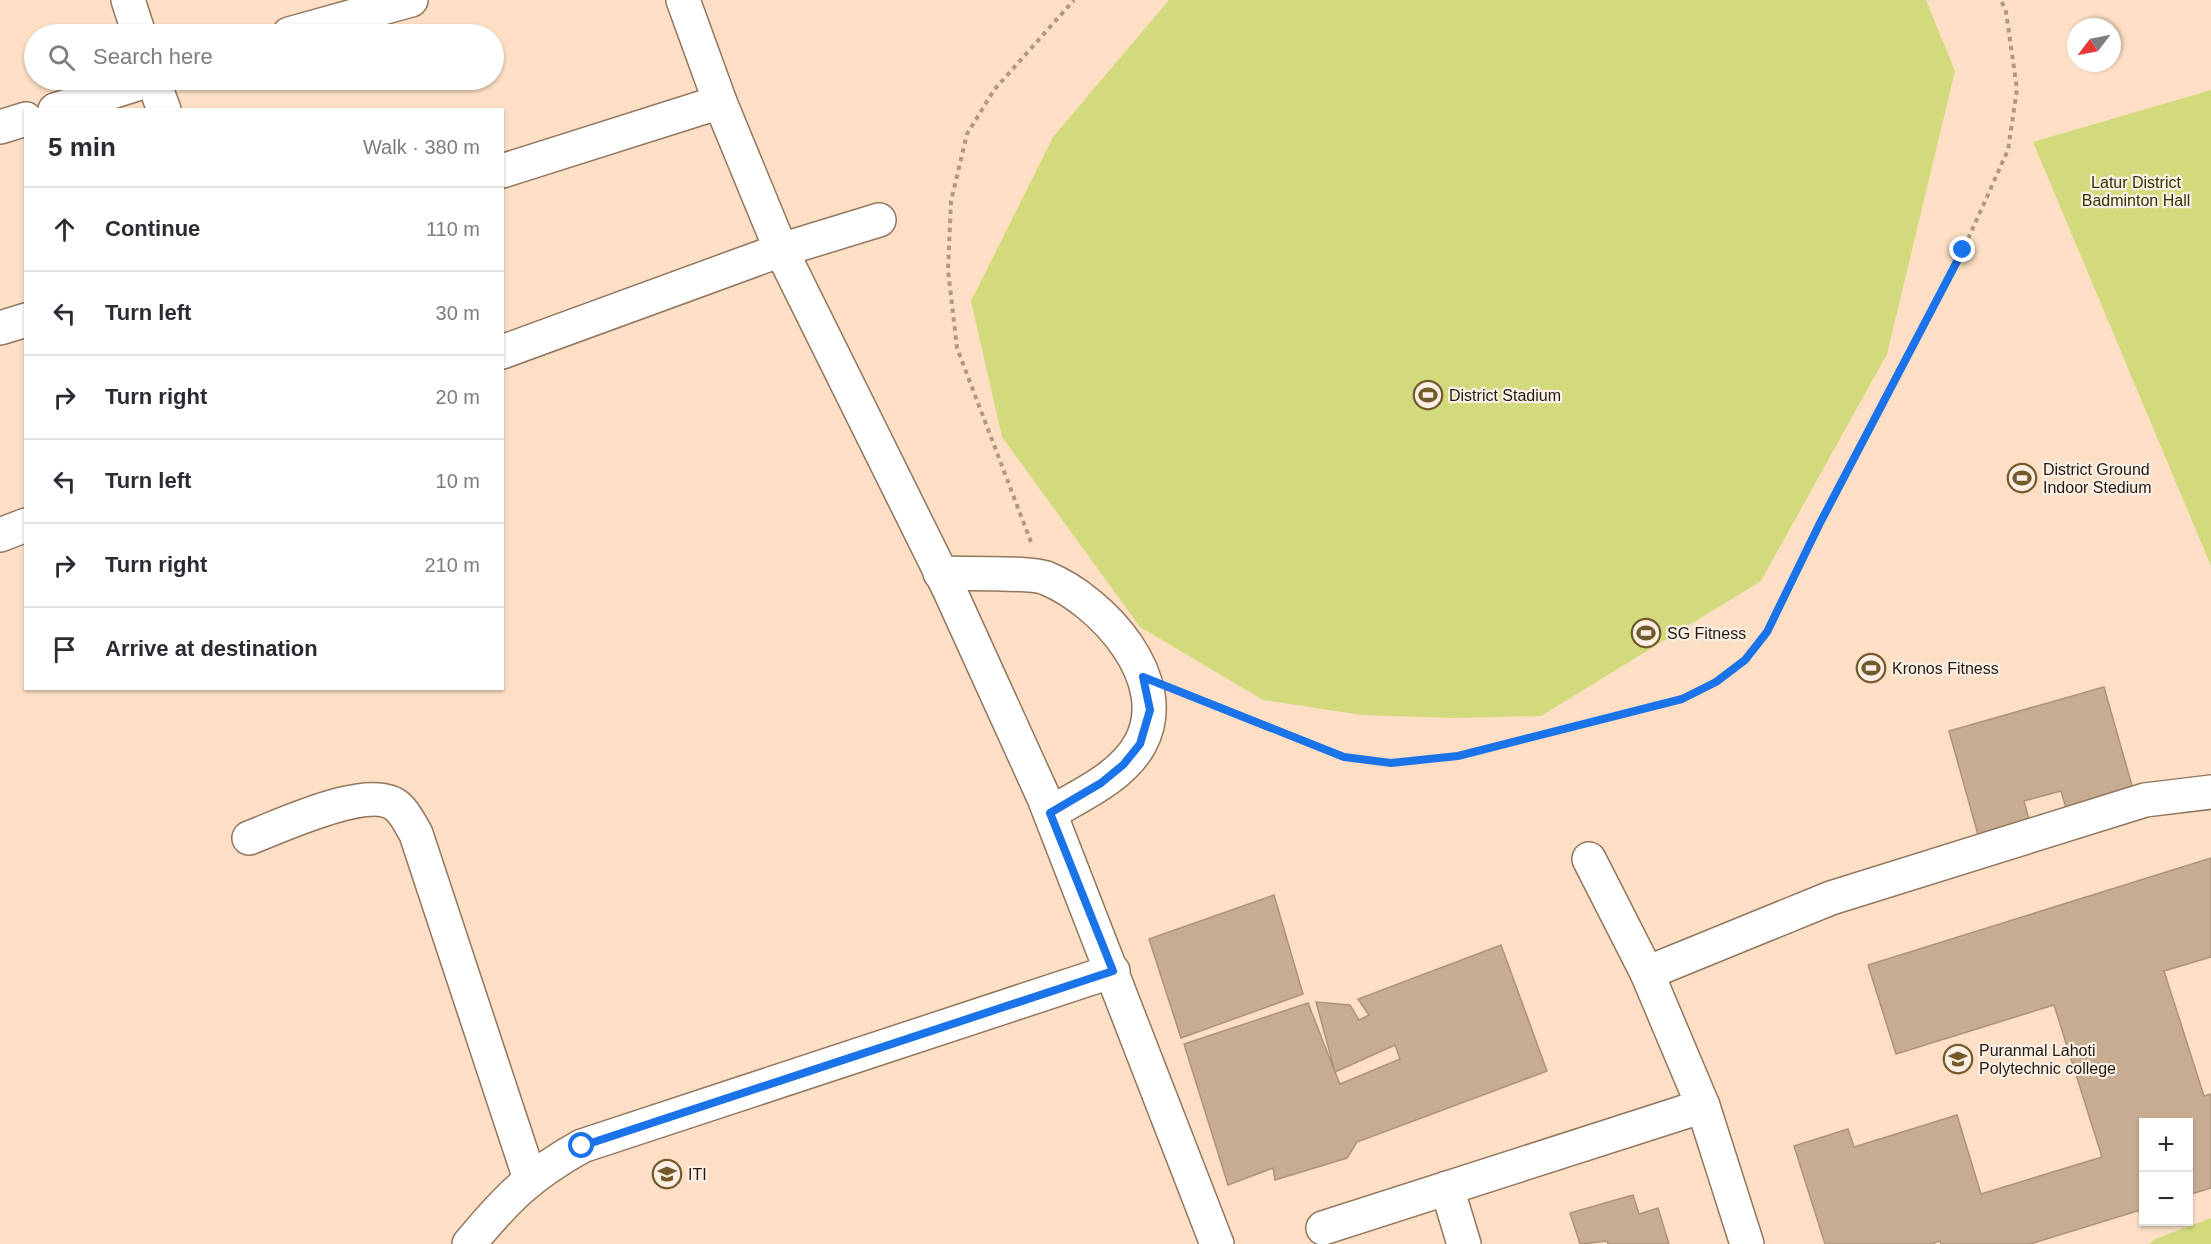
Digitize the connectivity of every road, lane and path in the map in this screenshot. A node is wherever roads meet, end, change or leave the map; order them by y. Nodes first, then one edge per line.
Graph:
1 (128, 0) edge
2 (411, 0) edge
3 (683, 0) edge
4 (1074, 0) edge
5 (2001, 0) edge
6 (136, 24) edge
7 (325, 24) edge
8 (119, 90) edge
9 (155, 90) edge
10 (720, 102) junction
11 (61, 108) edge
12 (163, 108) edge
13 (24, 120) edge
14 (0, 127) edge
15 (504, 170) edge
16 (879, 220) dead end
17 (781, 250) junction
18 (24, 321) edge
19 (0, 328) edge
20 (504, 351) edge
21 (24, 526) edge
22 (0, 535) edge
23 (940, 573) junction
24 (1044, 577) junction
25 (1143, 677) junction
26 (2211, 792) edge
27 (1050, 813) junction
28 (249, 838) dead end
29 (1589, 859) dead end
30 (1113, 971) junction
31 (1647, 973) junction
32 (1703, 1106) junction
33 (530, 1179) junction
34 (1447, 1188) junction
35 (1323, 1228) dead end
36 (470, 1244) edge
37 (1217, 1244) edge
38 (1464, 1244) edge
39 (1748, 1244) edge

1 - 6 street
2 - 7 street
3 - 10 street
4 - 24 path
5 - 25 path
8 - 11 street
9 - 12 street
10 - 15 street
10 - 17 street
13 - 14 street
16 - 17 street
17 - 20 street
17 - 23 street
18 - 19 street
21 - 22 street
23 - 24 street
23 - 27 street
24 - 25 street
25 - 27 street
26 - 31 street
27 - 30 street
28 - 33 street
29 - 31 street
30 - 33 street
30 - 37 street
31 - 32 street
32 - 34 street
32 - 39 street
33 - 36 street
34 - 35 street
34 - 38 street

